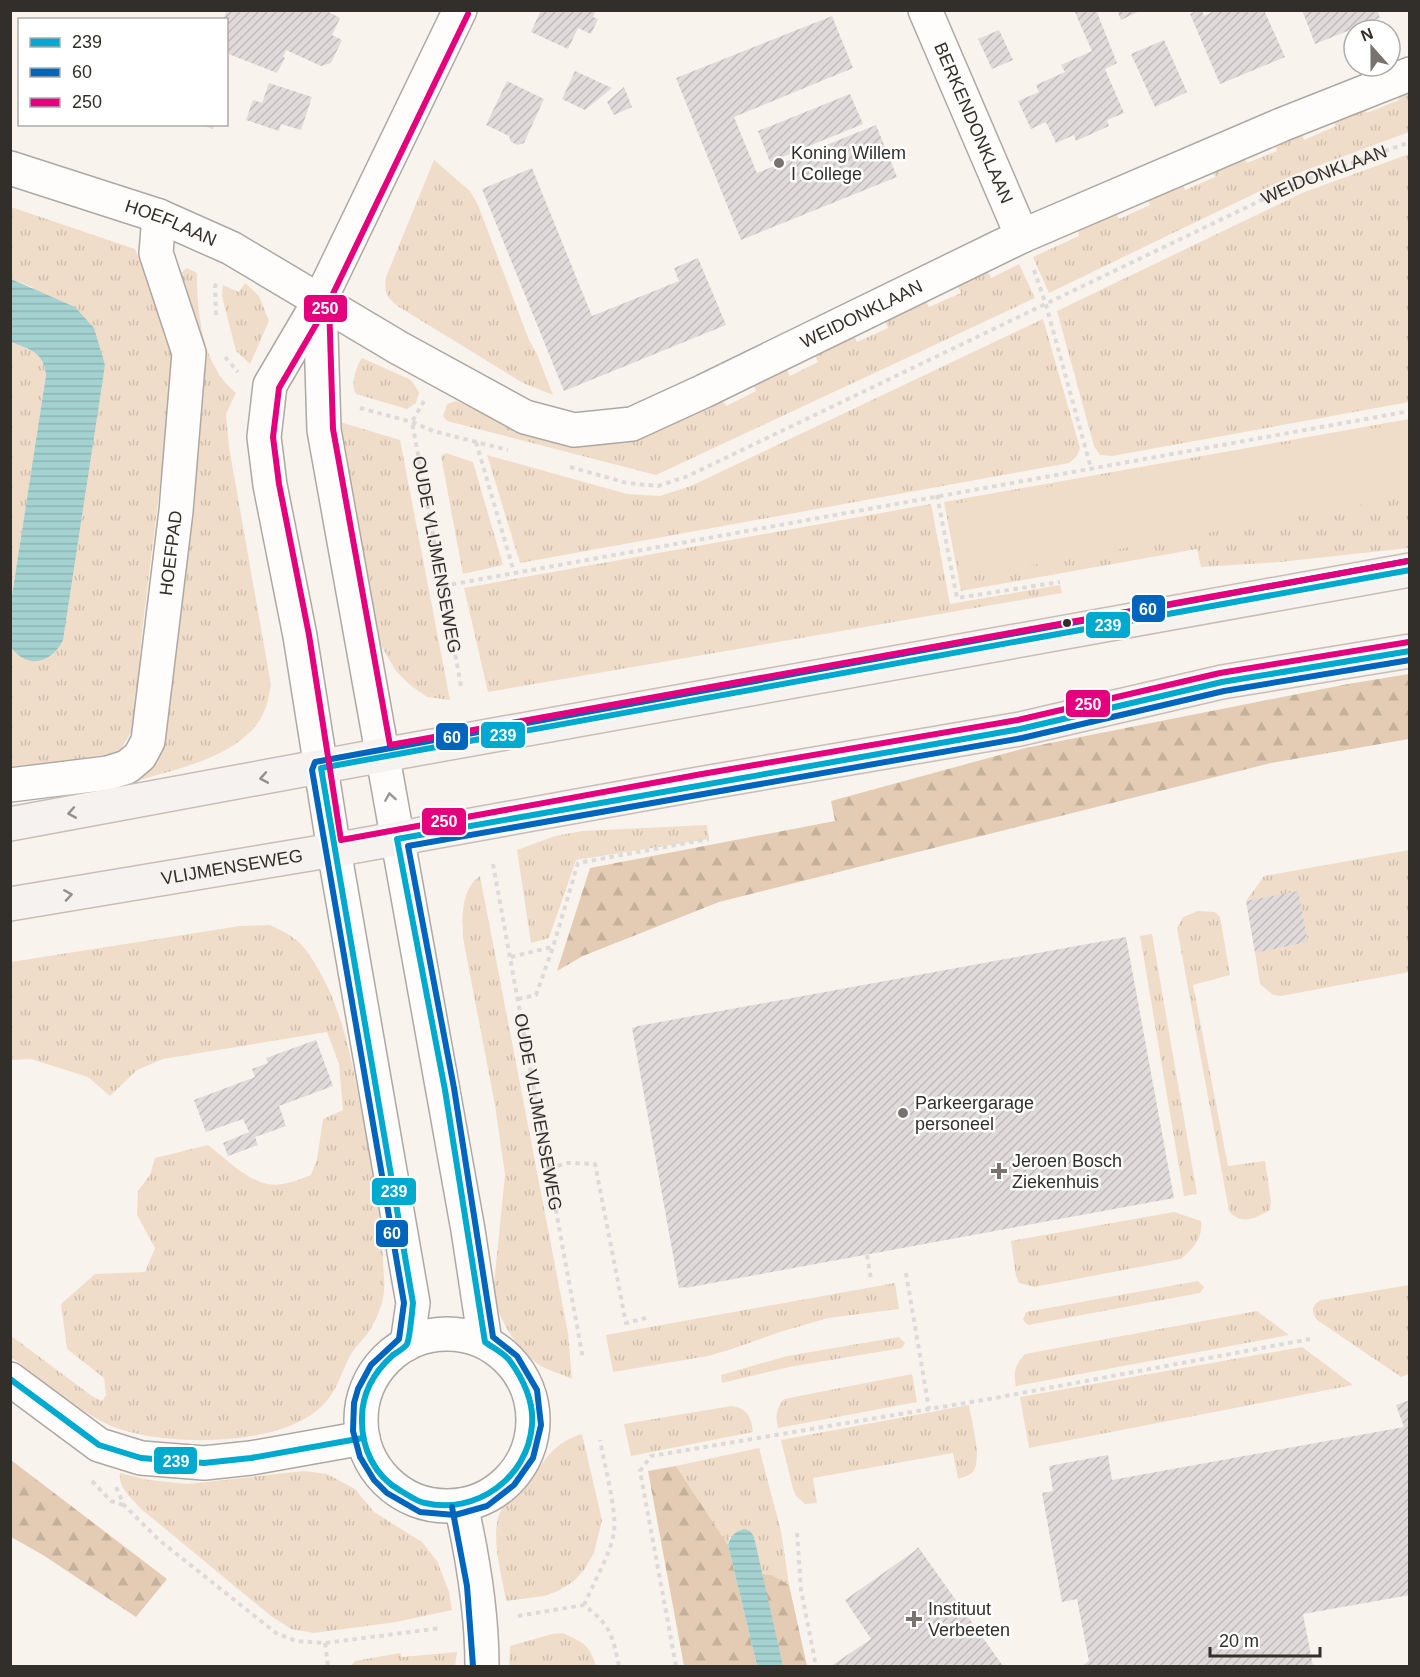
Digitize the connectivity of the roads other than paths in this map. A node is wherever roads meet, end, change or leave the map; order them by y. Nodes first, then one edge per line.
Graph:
1 (460, 10) edge
2 (925, 10) edge
3 (1410, 74) edge
4 (10, 168) edge
5 (159, 216) junction
6 (1022, 236) junction
7 (320, 300) junction
8 (1410, 570) edge
9 (1410, 651) edge
10 (383, 755) junction
11 (321, 768) junction
12 (10, 785) edge
13 (10, 824) edge
14 (397, 839) junction
15 (334, 850) junction
16 (10, 904) edge
17 (485, 1342) junction
18 (407, 1344) junction
19 (10, 1379) edge
20 (363, 1438) junction
21 (461, 1505) junction
22 (482, 1666) edge

1 - 7 street
2 - 6 street, BERKENDONKLAAN
3 - 6 street, WEIDONKLAAN
4 - 5 street, HOEFLAAN
5 - 7 street, HOEFLAAN
5 - 12 street, HOEFPAD
6 - 7 street, WEIDONKLAAN
7 - 10 street
7 - 11 street
8 - 10 main road
9 - 14 main road, VLIJMENSEWEG
10 - 11 main road
14 -> 10 street
11 -> 13 main road
11 - 15 street
14 - 15 main road, VLIJMENSEWEG
14 - 17 street
16 -> 15 main road, VLIJMENSEWEG
15 - 18 street
17 - 18 street
17 - 21 street
18 - 20 street
19 - 20 street
20 - 21 street
21 - 22 street

